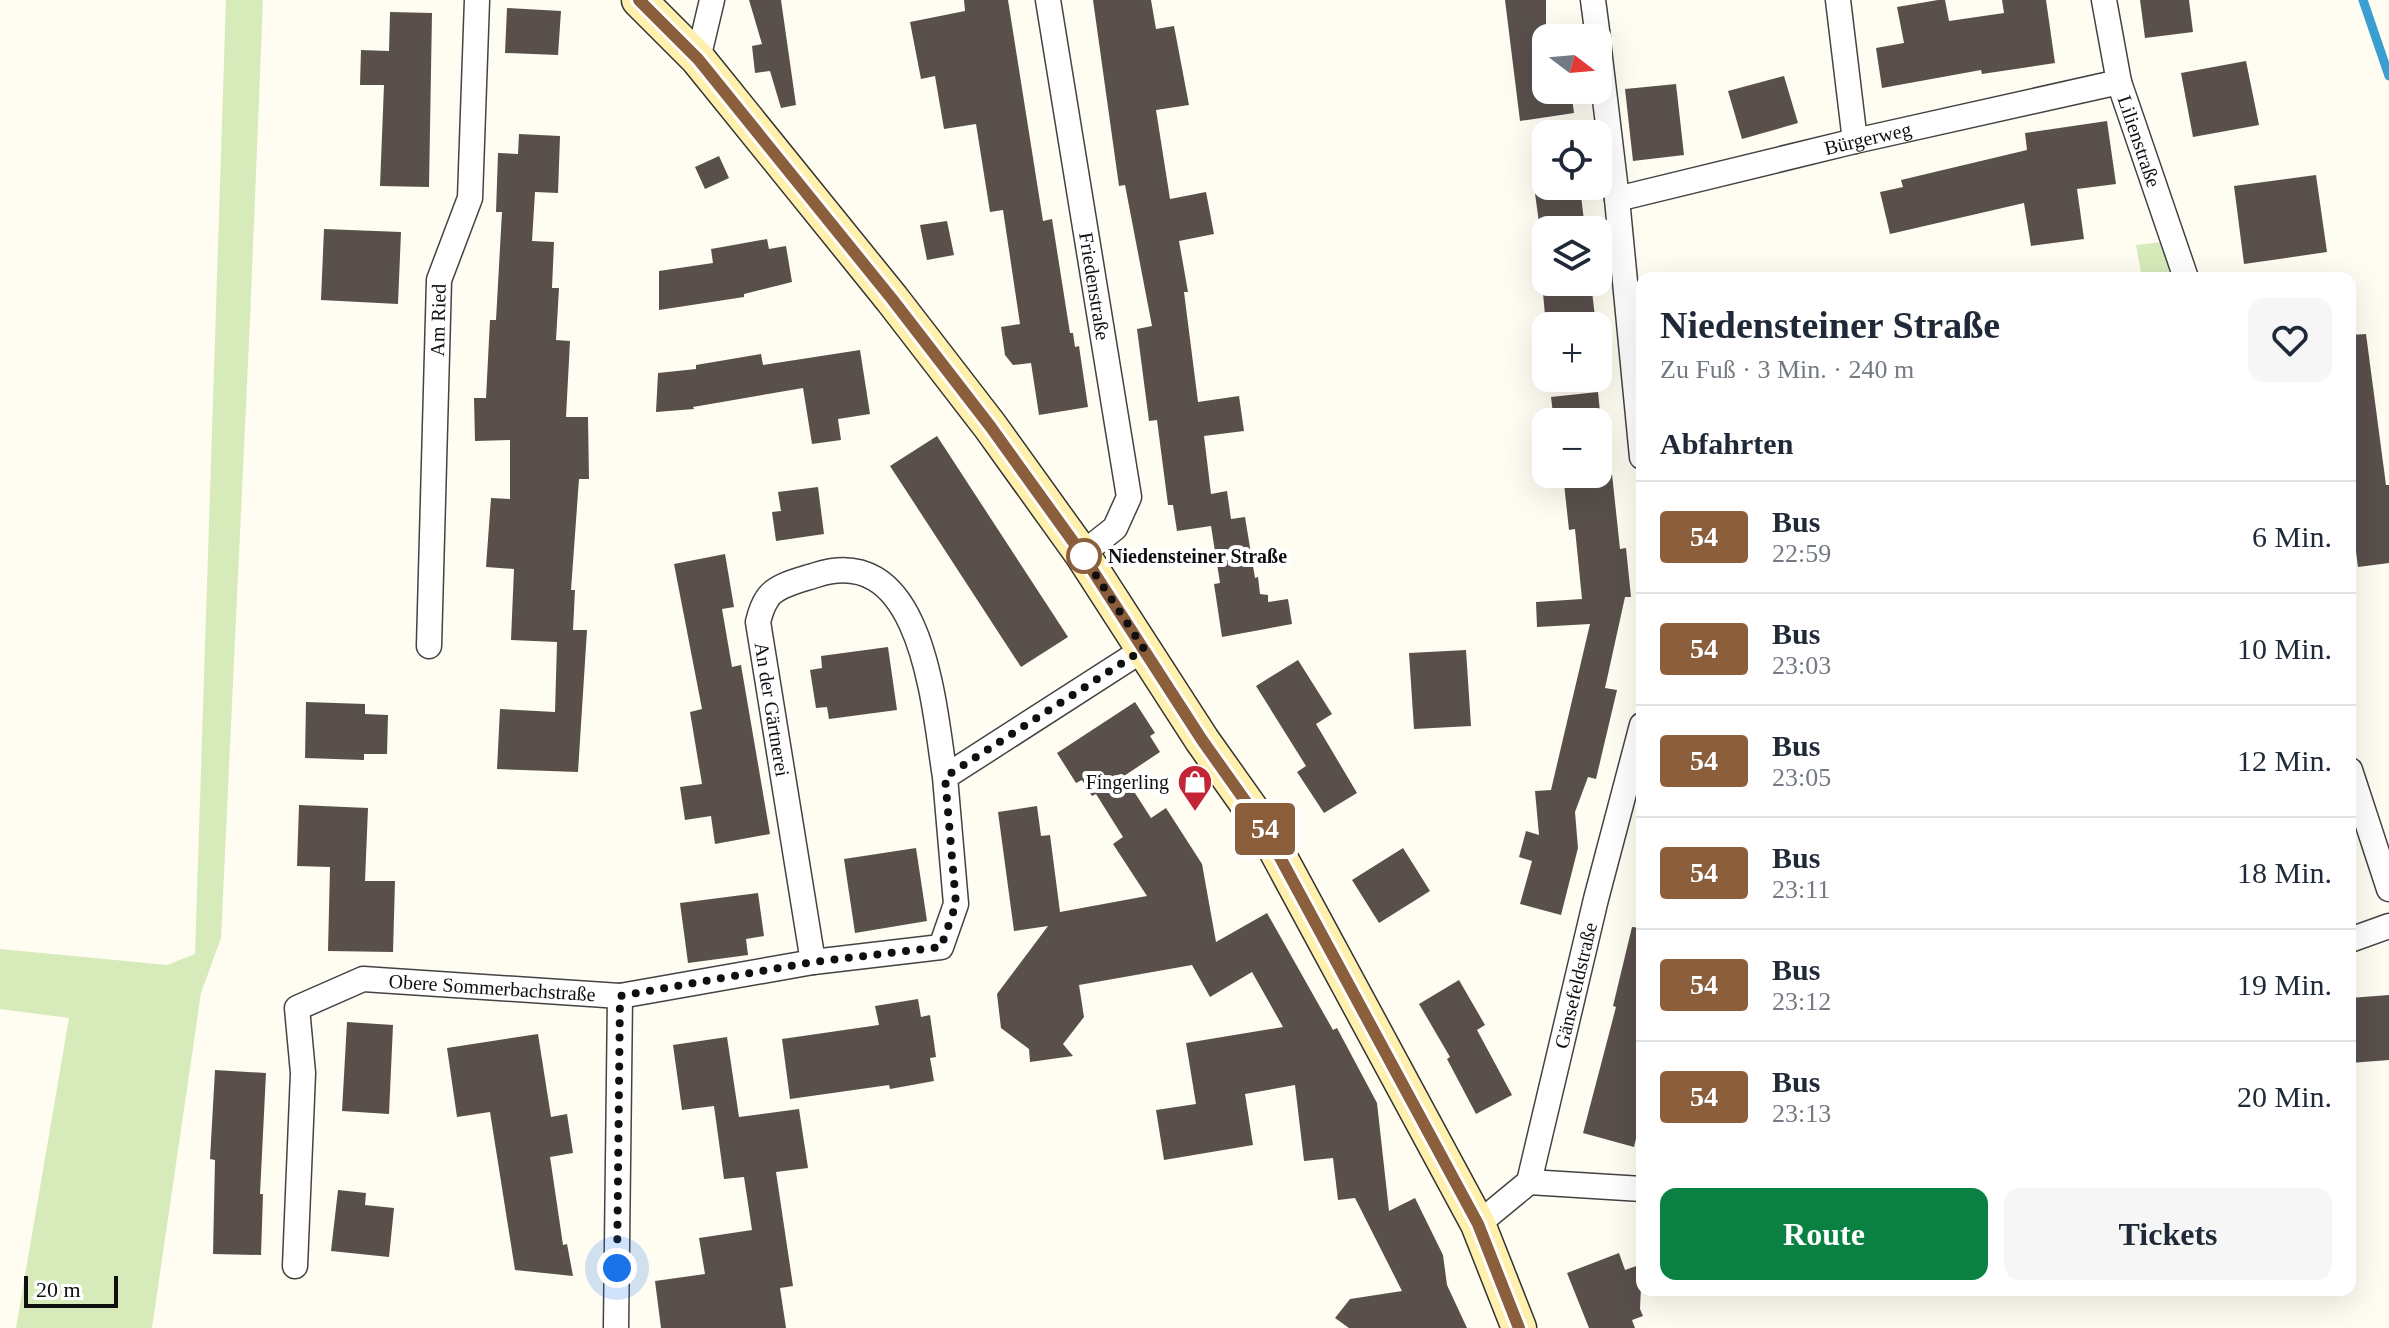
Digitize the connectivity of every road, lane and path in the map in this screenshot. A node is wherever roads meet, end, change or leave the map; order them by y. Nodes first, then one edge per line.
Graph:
1 (477, 0) edge
2 (639, 0) edge
3 (712, 0) edge
4 (1048, 0) edge
5 (1593, 0) edge
6 (1838, 0) edge
7 (2104, 0) edge
8 (1596, 24) edge
9 (698, 59) junction
10 (2119, 82) junction
11 (1606, 104) edge
12 (1855, 141) junction
13 (1617, 199) junction
14 (2184, 272) edge
15 (1636, 395) edge
16 (1082, 554) junction
17 (429, 646) dead end
18 (1144, 649) junction
19 (1636, 748) edge
20 (945, 777) junction
21 (2356, 788) edge
22 (2389, 889) edge
23 (2389, 926) edge
24 (2356, 938) edge
25 (813, 962) junction
26 (620, 996) junction
27 (1529, 1182) junction
28 (1636, 1189) edge
29 (1478, 1224) junction
30 (295, 1266) dead end
31 (616, 1328) edge
32 (1519, 1328) edge

1 - 17 street, Am Ried
2 - 9 main road
3 - 9 street
4 - 16 street, Friedenstraße
5 - 8 street
6 - 12 street
7 - 10 street, Lilienstraße
9 - 16 main road
10 - 12 street, Bürgerweg
10 - 14 street, Lilienstraße
11 - 13 street
12 - 13 street, Bürgerweg
13 - 15 street
16 - 18 main road
18 - 20 street
18 - 29 main road
19 - 27 street, Gänsefeldstraße
20 - 25 street, An der Gärtnerei
20 - 25 street, An der Gärtnerei
21 - 22 street
23 - 24 street
25 - 26 street, An der Gärtnerei
26 - 30 street, Obere Sommerbachstraße
26 - 31 street, Obere Sommerbachstraße
27 - 28 street
27 - 29 street
29 - 32 main road

